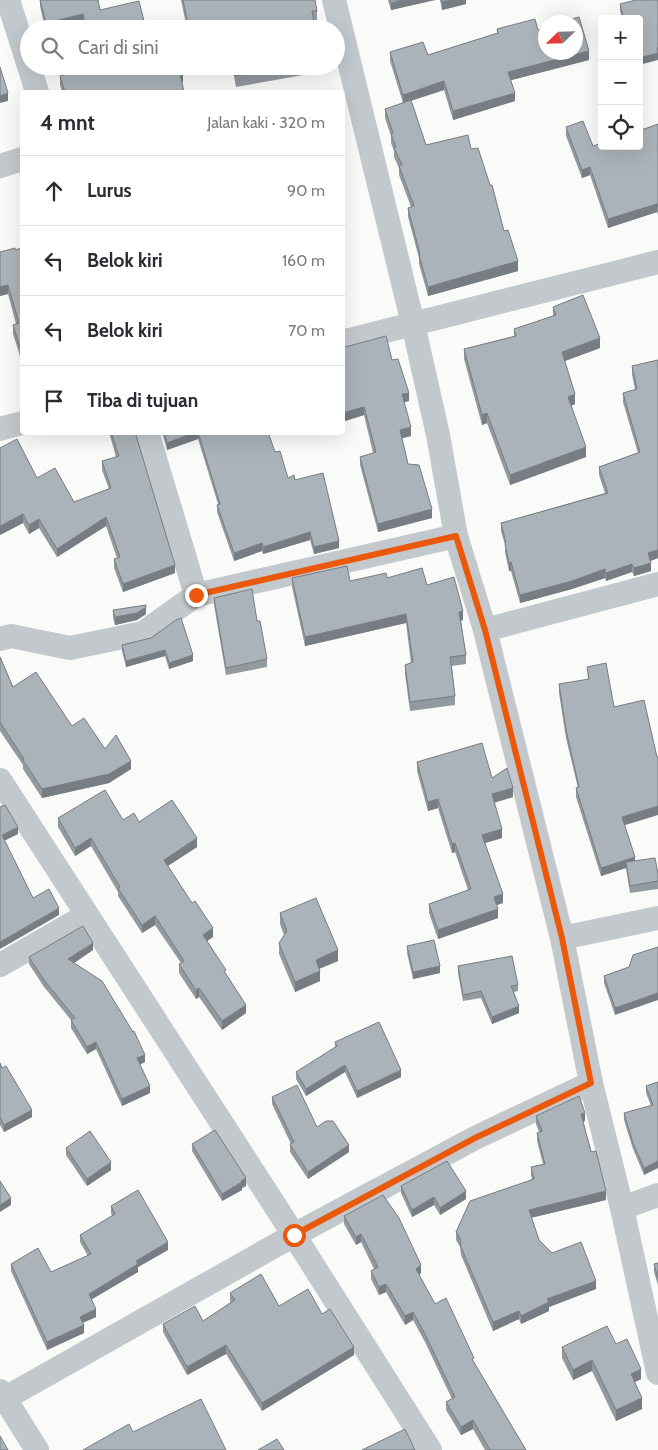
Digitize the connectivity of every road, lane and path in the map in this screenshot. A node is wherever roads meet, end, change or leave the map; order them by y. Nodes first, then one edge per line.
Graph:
1 (8, 0) edge
2 (334, 0) edge
3 (339, 20) edge
4 (20, 38) edge
5 (345, 45) edge
6 (32, 75) edge
7 (36, 90) edge
8 (20, 160) edge
9 (0, 166) edge
10 (658, 262) edge
11 (413, 324) junction
12 (345, 341) edge
13 (148, 435) edge
14 (456, 536) junction
15 (658, 584) edge
16 (196, 595) junction
17 (485, 630) junction
18 (0, 639) edge
19 (0, 780) edge
20 (87, 915) junction
21 (658, 918) edge
22 (562, 938) junction
23 (0, 965) edge
24 (591, 1083) junction
25 (658, 1195) edge
26 (622, 1208) junction
27 (294, 1235) junction
28 (658, 1373) edge
29 (2, 1397) edge
30 (37, 1450) edge
31 (430, 1450) edge

1 - 4 street
2 - 3 street
5 - 11 street
6 - 7 street
8 - 9 street
10 - 11 street
11 - 12 street
11 - 14 street
13 - 16 street
14 - 16 street
14 - 17 street
15 - 17 street
16 - 18 street
17 - 22 street
19 - 20 street
20 - 23 street
20 - 27 street
21 - 22 street
22 - 24 street
24 - 26 street
24 - 27 street
25 - 26 street
26 - 28 street
27 - 29 street
27 - 31 street
29 - 30 street

